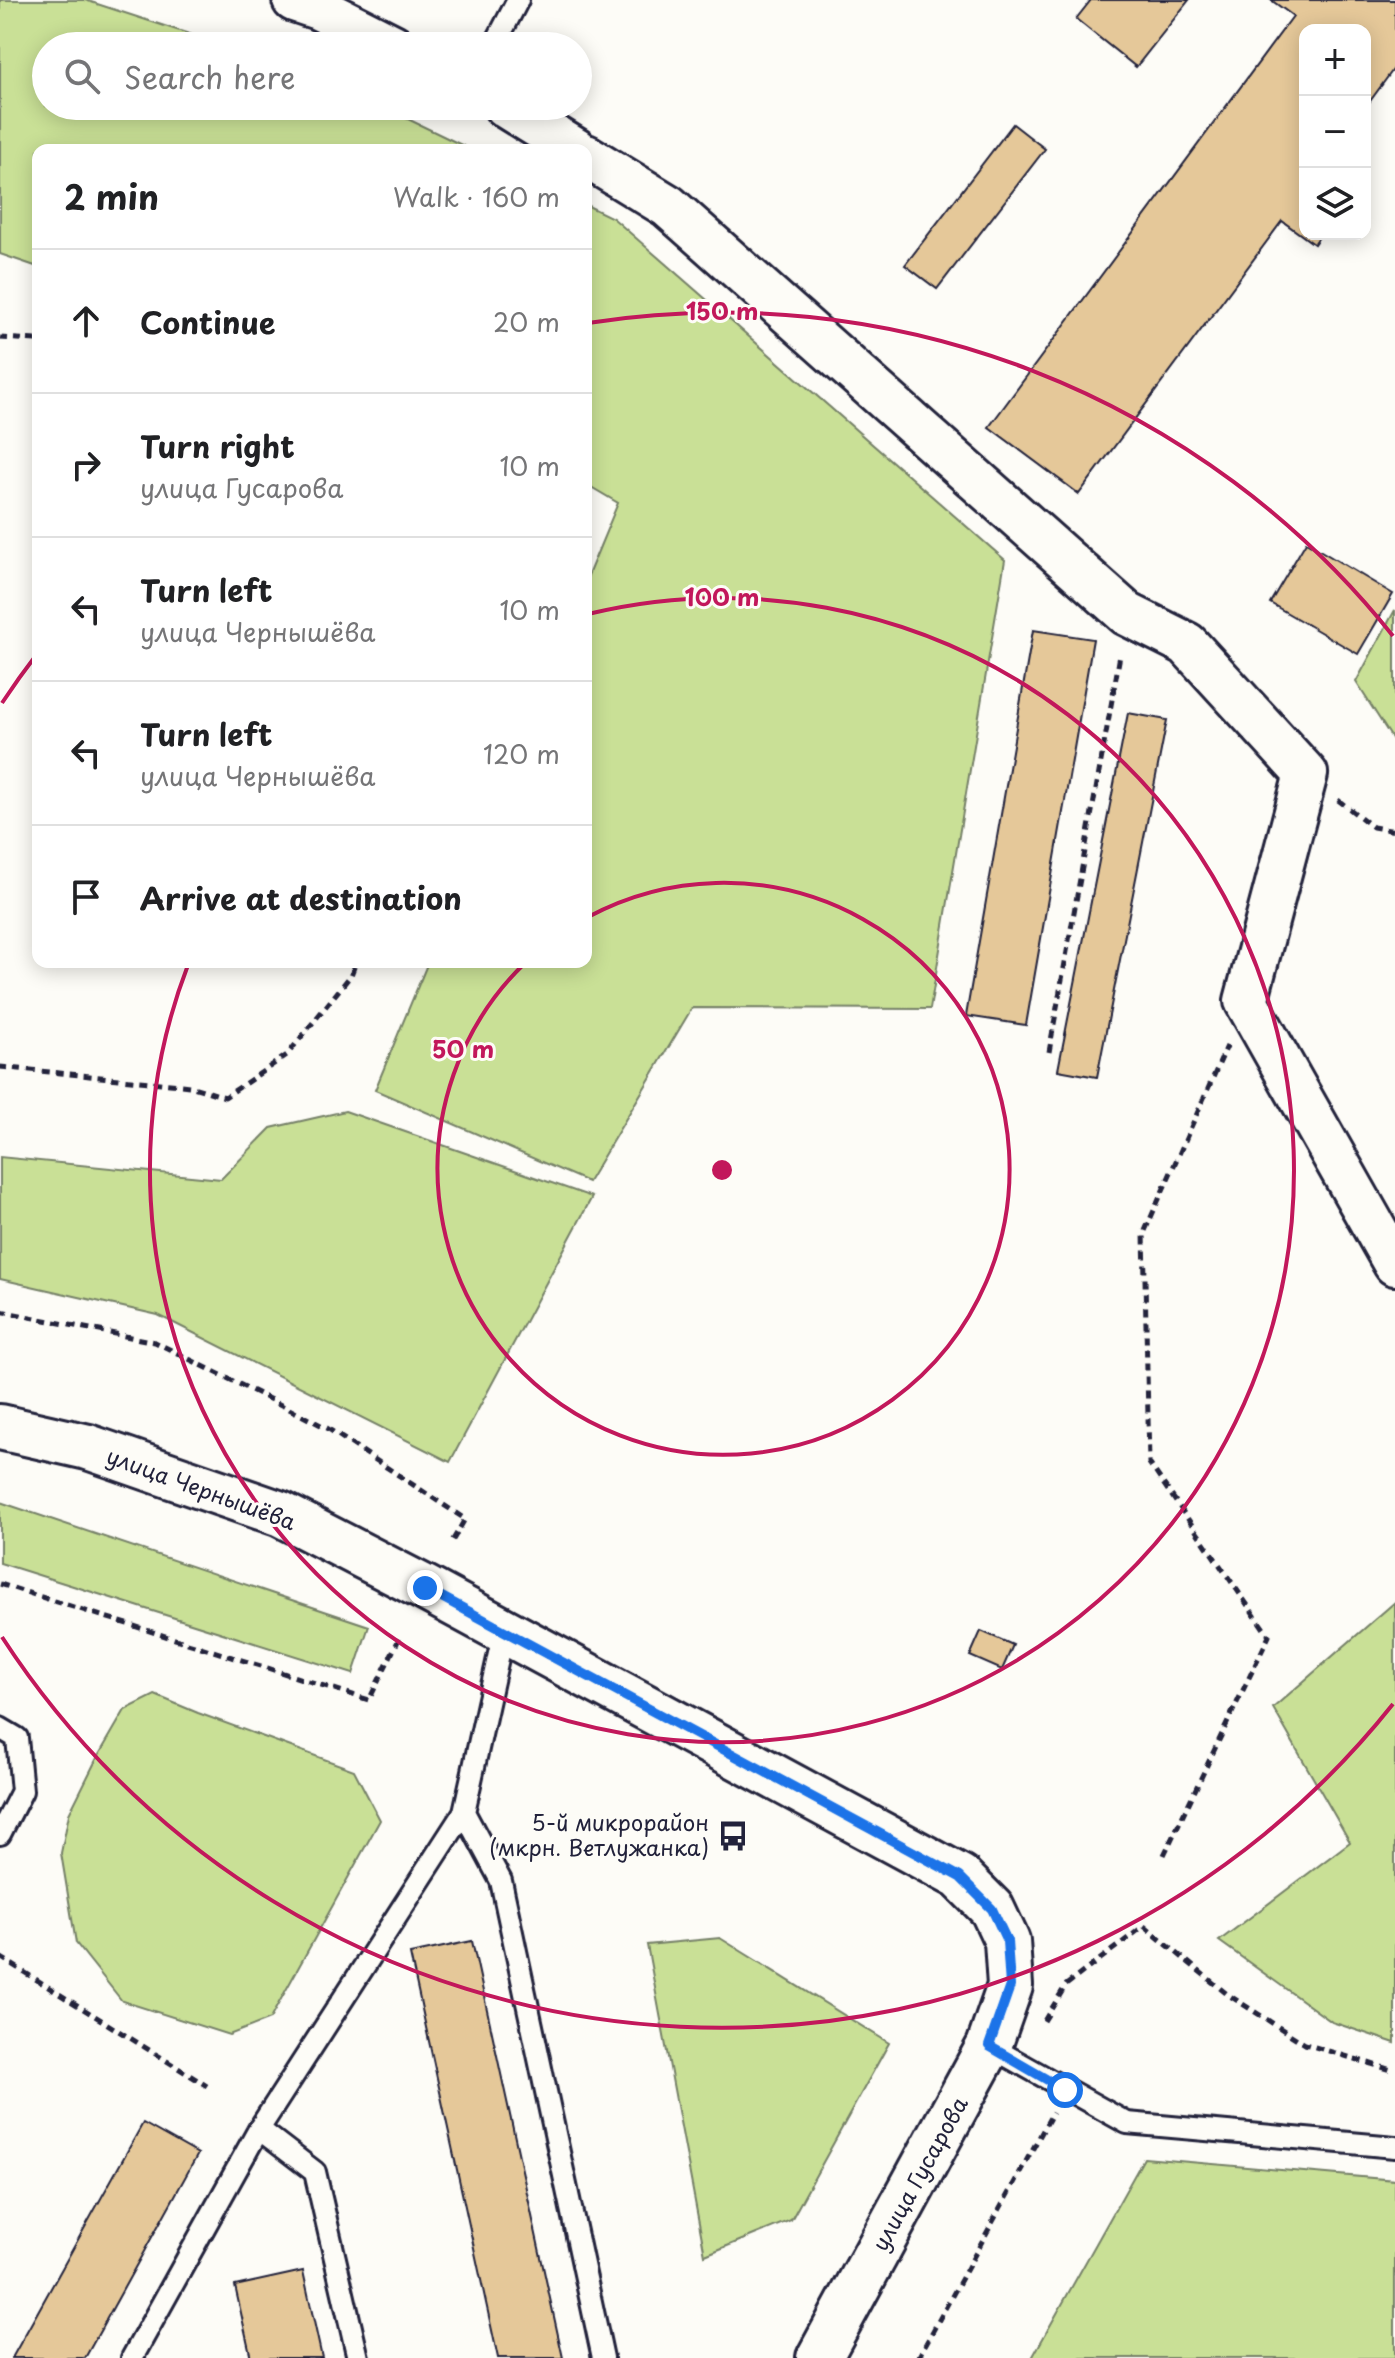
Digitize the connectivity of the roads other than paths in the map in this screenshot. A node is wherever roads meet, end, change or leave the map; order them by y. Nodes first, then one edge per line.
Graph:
1 (294, 0) edge
2 (518, 0) edge
3 (365, 32) edge
4 (501, 32) edge
5 (528, 120) edge
6 (566, 144) edge
7 (592, 160) edge
8 (1395, 1264) edge
9 (0, 1427) edge
10 (504, 1631) junction
11 (0, 1728) edge
12 (464, 1812) junction
13 (0, 1834) edge
14 (1010, 1986) joint
15 (1004, 2055) junction
16 (259, 2129) junction
17 (1395, 2147) edge
18 (132, 2358) edge
19 (358, 2358) edge
20 (603, 2358) edge
21 (819, 2358) edge

1 - 3 street
2 - 4 lane
5 - 6 street
7 - 8 street
9 - 10 street, улица Чернышёва
10 - 12 lane
10 - 14 street, улица Чернышёва
11 - 13 lane
12 - 16 lane
12 - 20 lane
14 - 15 street, улица Гусарова
15 - 17 lane
15 - 21 street, улица Гусарова
16 - 18 lane
16 - 19 lane

